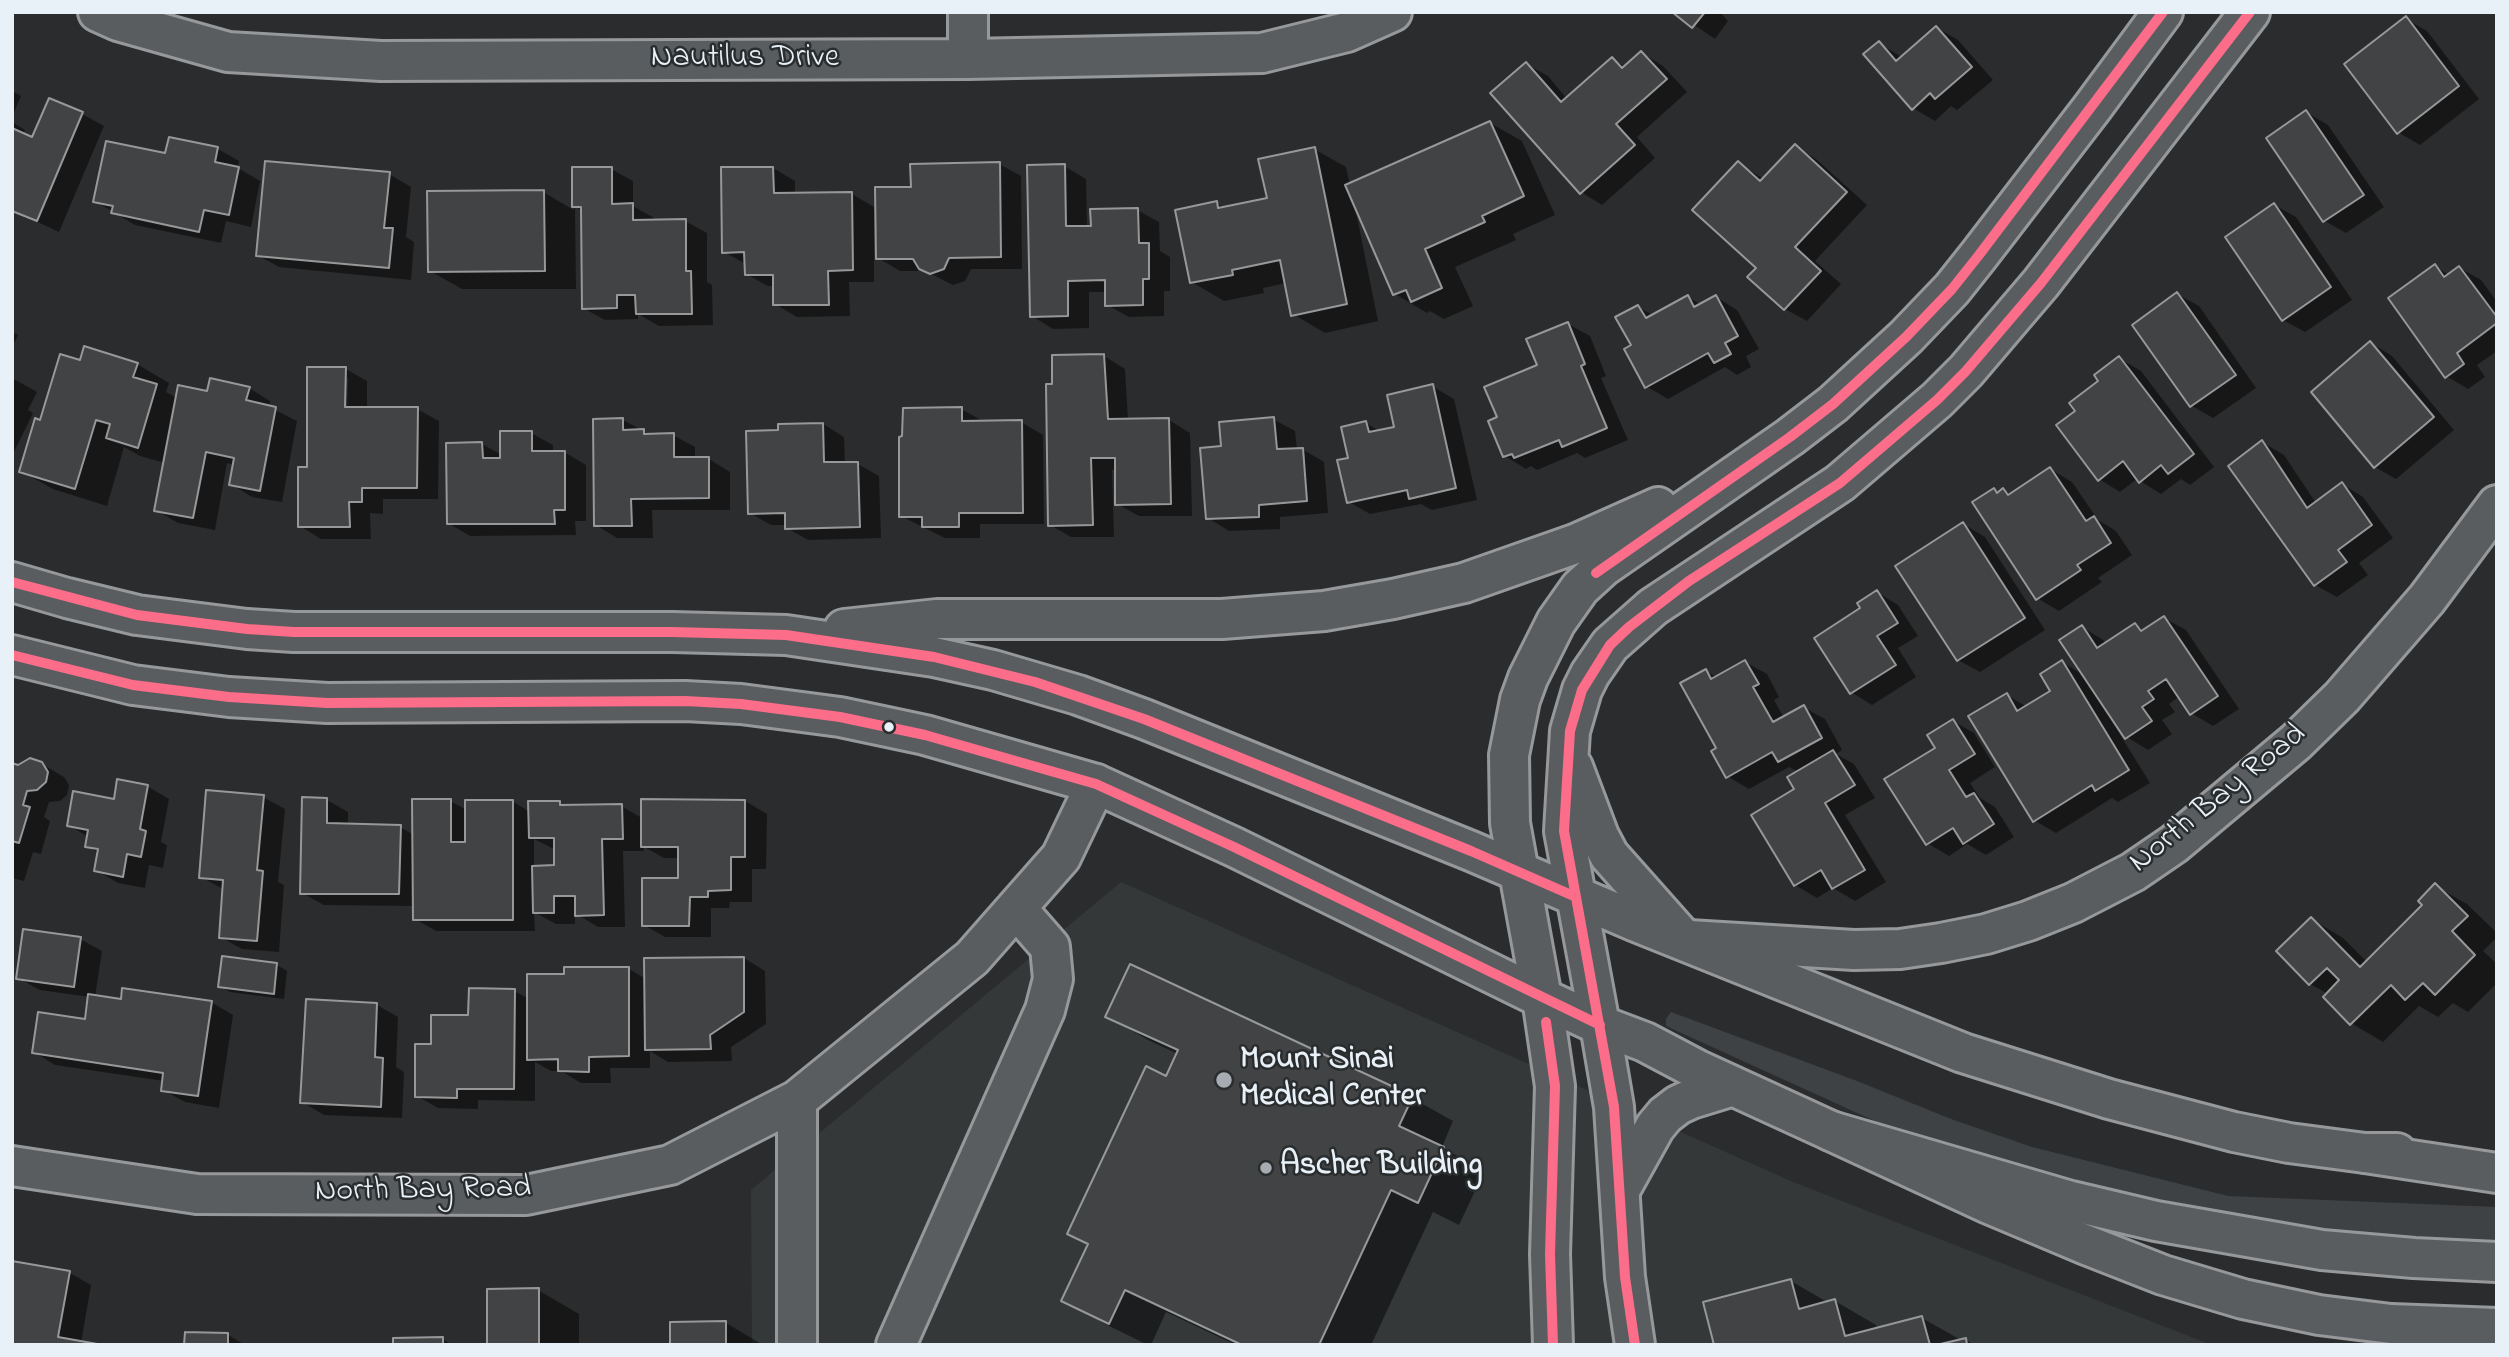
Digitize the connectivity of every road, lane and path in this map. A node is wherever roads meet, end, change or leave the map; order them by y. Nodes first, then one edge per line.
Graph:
1 (98, 12) edge
2 (968, 12) edge
3 (1392, 12) edge
4 (2163, 12) edge
5 (2250, 12) edge
6 (968, 59) junction
7 (1743, 469) junction
8 (2497, 506) edge
9 (12, 582) edge
10 (786, 635) junction
11 (12, 655) edge
12 (1568, 754) junction
13 (1096, 784) junction
14 (1518, 872) junction
15 (1576, 897) junction
16 (1016, 908) junction
17 (1684, 940) junction
18 (1542, 998) junction
19 (1600, 1025) junction
20 (1733, 1086) junction
21 (797, 1100) junction
22 (1830, 1131) junction
23 (2365, 1153) junction
24 (2497, 1154) edge
25 (12, 1167) edge
26 (2497, 1172) edge
27 (1620, 1190) junction
28 (2497, 1262) edge
29 (2497, 1328) edge
30 (897, 1344) edge
31 (797, 1345) edge
32 (1553, 1345) edge
33 (1635, 1345) edge

1 - 6 main road, Nautilus Drive
2 - 6 main road
3 - 6 main road, Nautilus Drive
4 - 7 main road
5 - 12 main road
7 - 10 main road
7 - 14 main road
8 - 17 main road, North Bay Road
9 - 10 main road
10 - 14 main road
11 - 13 main road
12 - 15 main road
12 - 17 main road
13 - 16 main road, North Bay Road
13 - 18 main road
14 - 15 main road
14 - 18 main road
15 - 17 main road
15 - 19 main road
16 - 21 main road, North Bay Road
16 - 30 main road
17 - 23 main road
18 - 19 main road
18 - 32 main road
19 - 20 main road
19 - 27 main road
20 - 22 main road
20 - 27 main road
21 - 25 main road, North Bay Road
21 - 31 main road
22 - 28 main road
22 - 29 main road
23 - 24 main road
23 - 26 main road
27 - 33 main road

